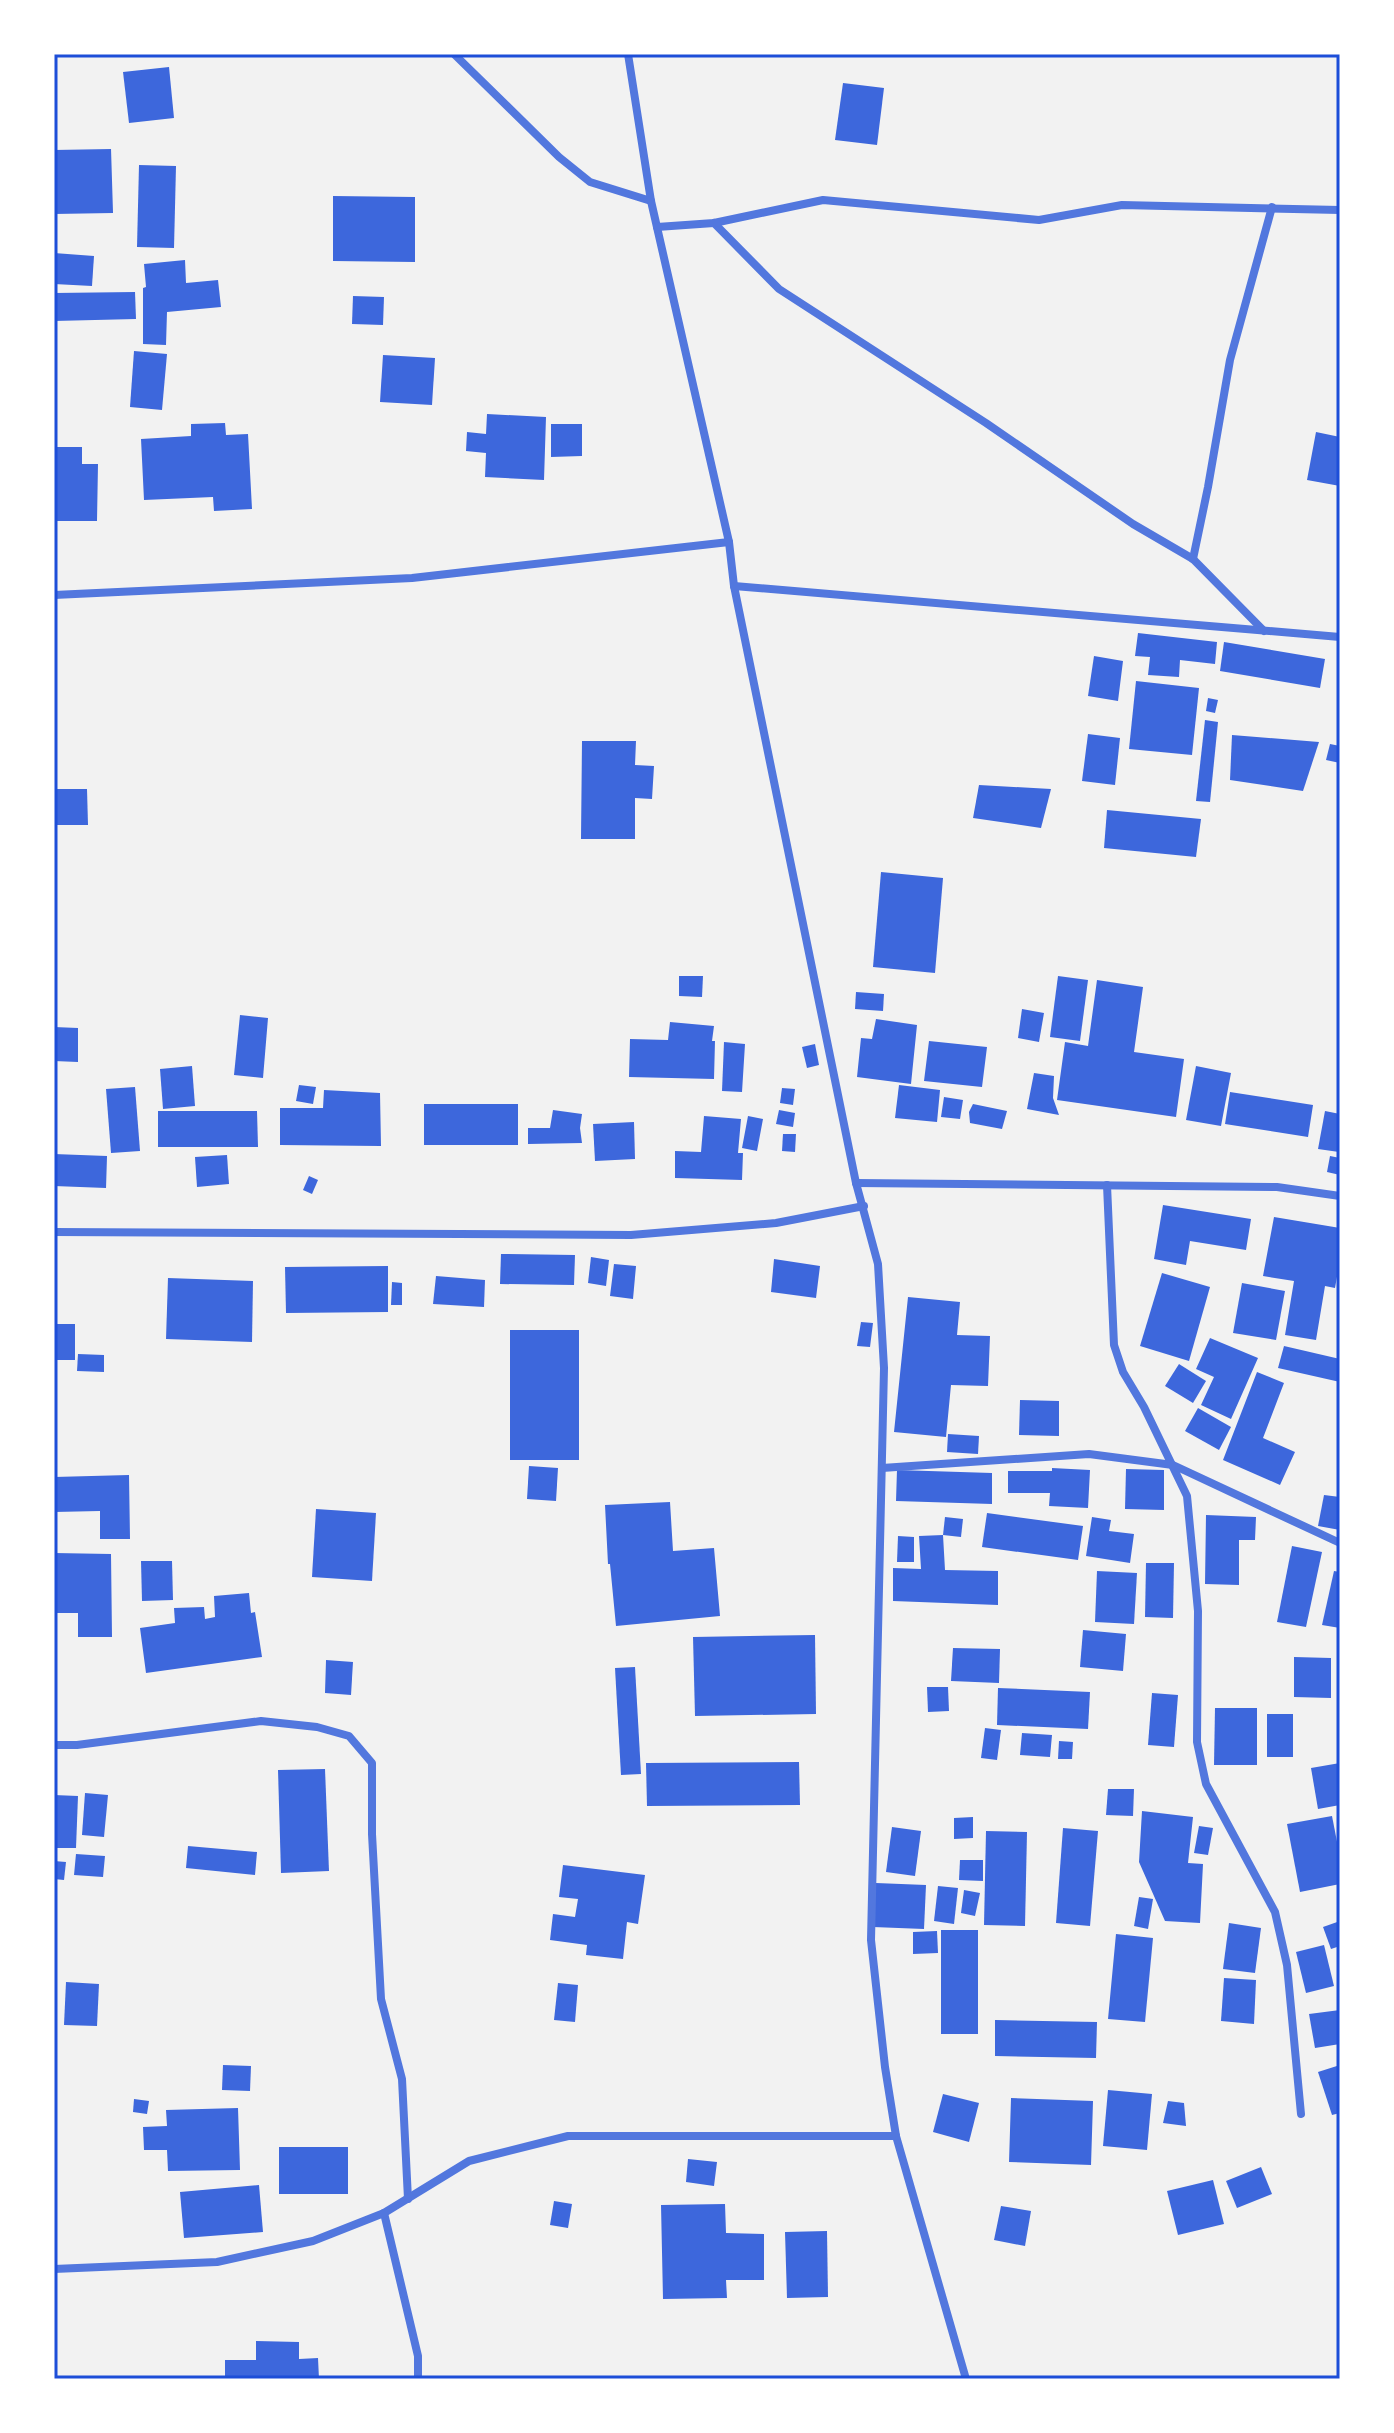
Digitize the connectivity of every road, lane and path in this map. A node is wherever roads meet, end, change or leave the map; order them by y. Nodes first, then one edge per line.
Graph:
1 (454, 54) edge
2 (628, 54) edge
3 (651, 201) junction
4 (1272, 207) junction
5 (1340, 210) edge
6 (714, 223) junction
7 (657, 227) junction
8 (729, 542) junction
9 (1193, 559) junction
10 (734, 586) junction
11 (54, 595) edge
12 (1264, 631) junction
13 (1340, 637) edge
14 (856, 1183) junction
15 (1107, 1185) junction
16 (1340, 1196) edge
17 (864, 1206) junction
18 (54, 1232) edge
19 (1173, 1465) junction
20 (882, 1468) junction
21 (1340, 1543) edge
22 (54, 1745) edge
23 (1301, 2114) dead end
24 (896, 2136) junction
25 (408, 2199) junction
26 (384, 2213) junction
27 (54, 2269) edge
28 (418, 2379) edge
29 (966, 2379) edge

1 - 3 street
2 - 3 street
3 - 7 street
4 - 5 street
4 - 6 street
4 - 9 street
6 - 7 street
6 - 9 street
7 - 8 street
8 - 10 street
8 - 11 street
9 - 12 street
10 - 12 street
10 - 14 street
12 - 13 street
14 - 15 street
14 - 17 street
15 - 16 street
15 - 19 street
17 - 18 street
17 - 20 street
19 - 20 street
19 - 21 street
19 - 23 street
20 - 24 street
22 - 25 street
24 - 25 street
24 - 29 street
25 - 26 street
26 - 27 street
26 - 28 street

